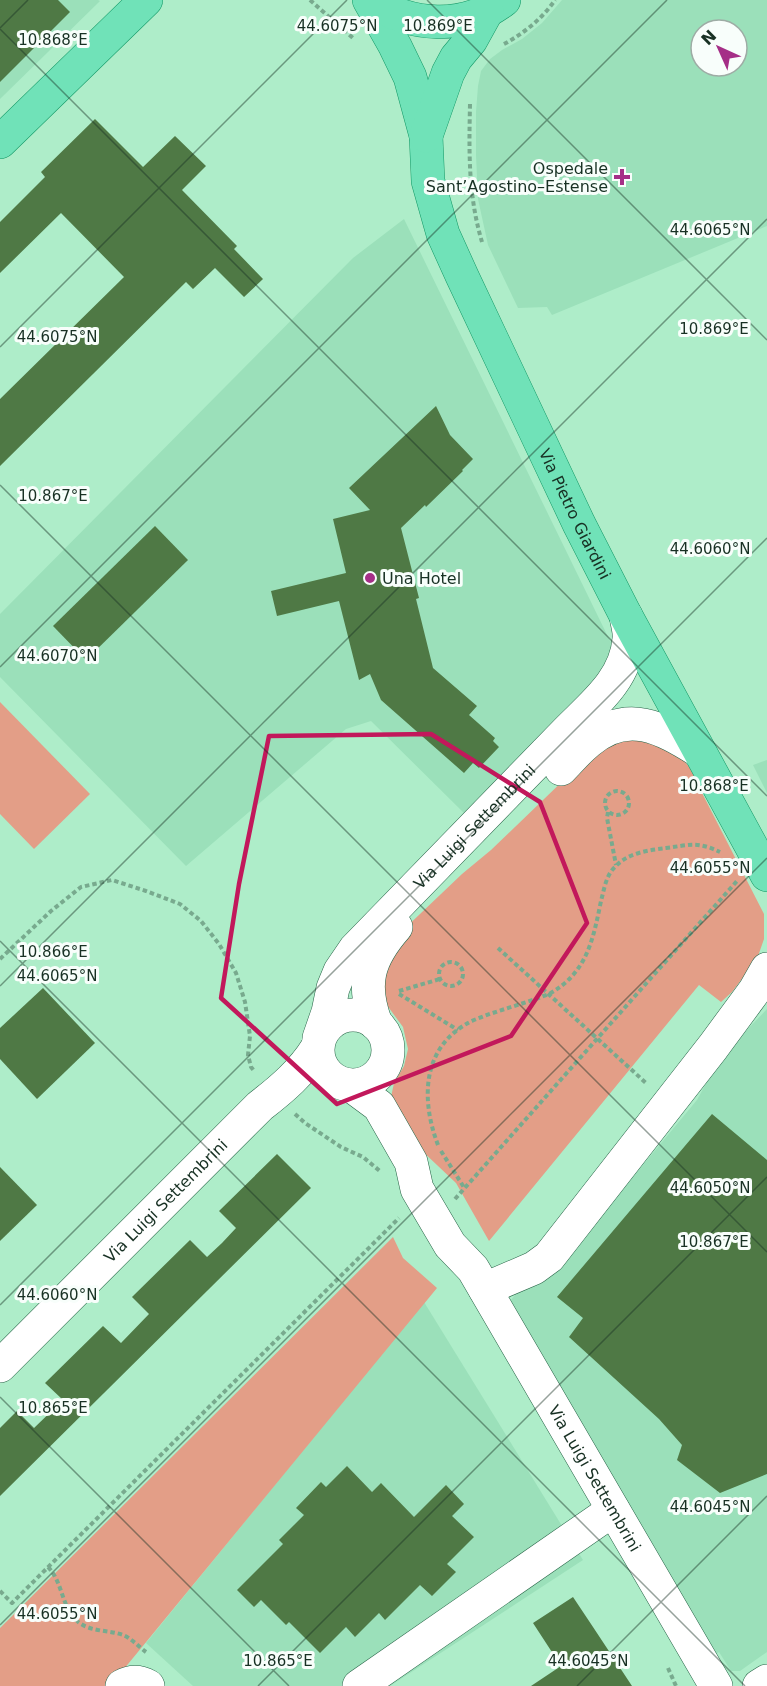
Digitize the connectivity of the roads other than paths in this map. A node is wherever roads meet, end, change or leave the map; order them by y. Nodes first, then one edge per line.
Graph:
1 (146, 0) edge
2 (369, 0) edge
3 (495, 5) edge
4 (426, 136) junction
5 (0, 142) edge
6 (626, 616) junction
7 (699, 751) junction
8 (762, 866) edge
9 (761, 979) edge
10 (376, 1024) junction
11 (318, 1043) junction
12 (381, 1070) junction
13 (343, 1084) junction
14 (279, 1092) junction
15 (379, 1106) junction
16 (400, 1171) junction
17 (479, 1279) junction
18 (0, 1366) edge
19 (613, 1510) junction
20 (767, 1680) edge
21 (359, 1686) edge
22 (716, 1686) edge
23 (759, 1686) edge

1 - 5 main road
2 - 3 main road, Via Pietro Giardini
2 - 4 main road, Via Pietro Giardini
3 - 4 main road, Via Pietro Giardini
4 - 6 main road, Via Pietro Giardini
6 - 7 main road, Via Pietro Giardini
6 - 11 street, Via Luigi Settembrini
7 - 8 main road, Via Pietro Giardini
7 - 10 street, Via Luigi Settembrini
9 - 17 street
10 - 11 street
10 - 12 street
11 - 13 street
11 - 14 street, Via Luigi Settembrini
12 - 13 street
12 - 15 street
13 - 14 street, Via Luigi Settembrini
13 - 15 street, Via Luigi Settembrini
14 - 18 street, Via Luigi Settembrini
15 - 16 street, Via Luigi Settembrini
16 - 17 street, Via Luigi Settembrini
16 - 17 street, Via Luigi Settembrini
17 - 19 street, Via Luigi Settembrini
19 - 21 street
19 - 22 street, Via Luigi Settembrini
20 - 23 street

